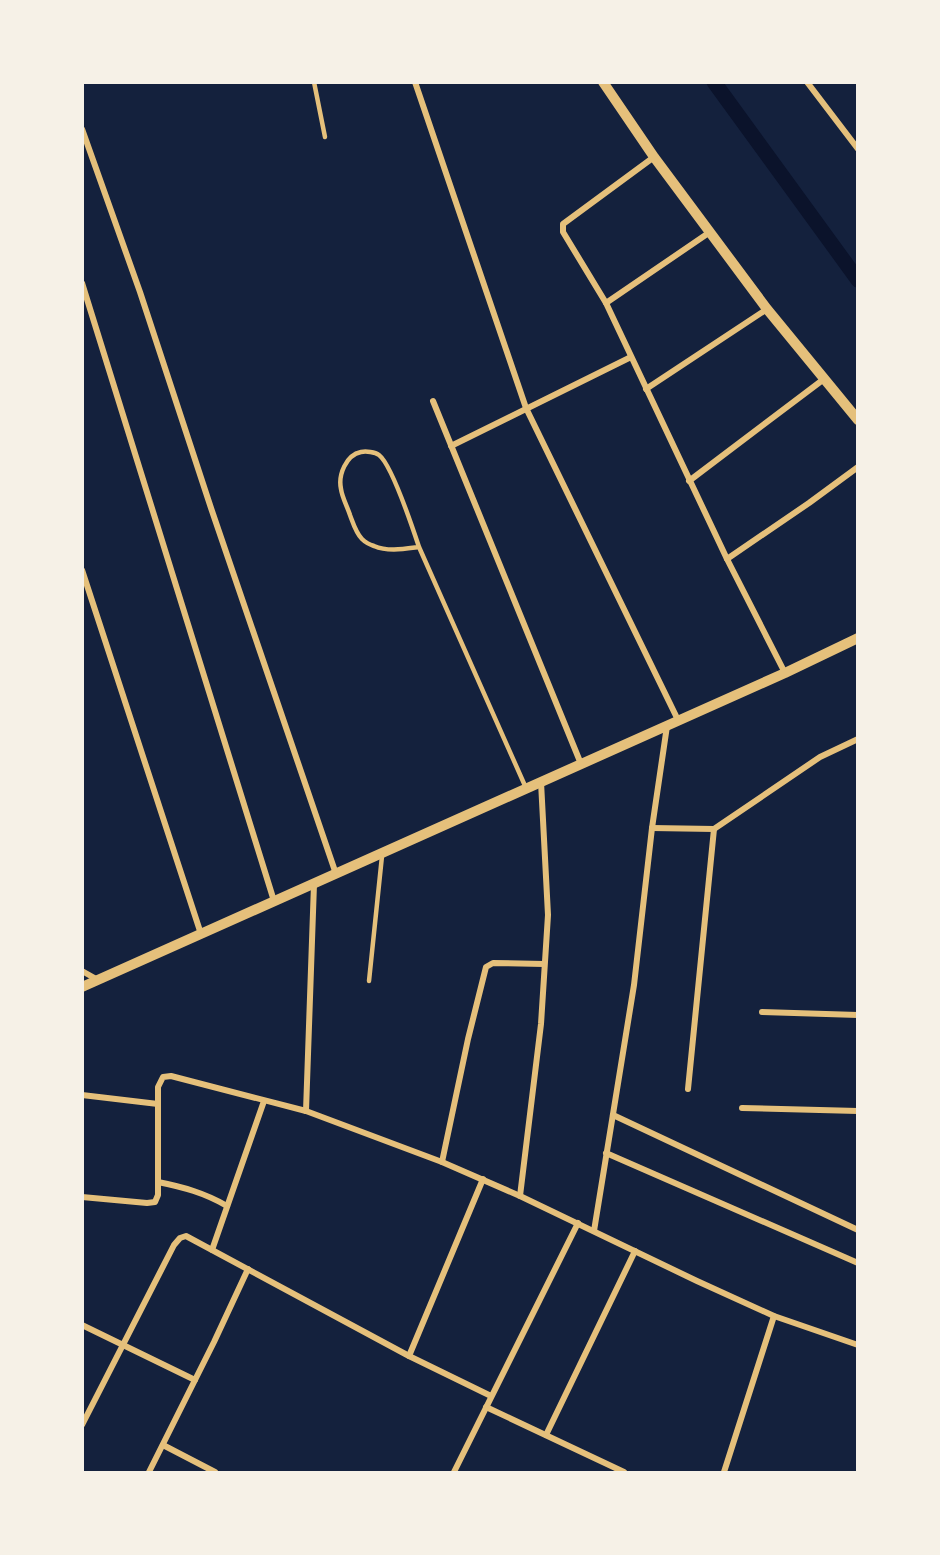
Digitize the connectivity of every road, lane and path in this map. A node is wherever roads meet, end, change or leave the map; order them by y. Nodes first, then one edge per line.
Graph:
1 (315, 82) edge
2 (415, 82) edge
3 (603, 82) edge
4 (807, 82) edge
5 (82, 129) edge
6 (326, 136) dead end
7 (858, 149) edge
8 (654, 157) junction
9 (710, 232) junction
10 (82, 283) edge
11 (606, 303) junction
12 (767, 309) junction
13 (632, 357) junction
14 (824, 379) junction
15 (646, 389) junction
16 (433, 401) dead end
17 (526, 408) junction
18 (858, 420) edge
19 (452, 446) junction
20 (858, 467) edge
21 (689, 481) junction
22 (419, 547) junction
23 (726, 559) junction
24 (82, 570) edge
25 (858, 638) edge
26 (785, 673) junction
27 (678, 720) junction
28 (667, 725) junction
29 (858, 739) edge
30 (581, 764) junction
31 (541, 782) junction
32 (526, 788) junction
33 (652, 828) junction
34 (714, 829) junction
35 (382, 853) junction
36 (336, 874) junction
37 (314, 884) junction
38 (274, 901) junction
39 (201, 934) junction
40 (544, 964) junction
41 (82, 971) edge
42 (99, 980) junction
43 (369, 981) dead end
44 (82, 987) edge
45 (762, 1012) dead end
46 (858, 1015) edge
47 (688, 1089) dead end
48 (82, 1095) edge
49 (264, 1101) junction
50 (158, 1104) junction
51 (742, 1108) dead end
52 (306, 1111) junction
53 (858, 1111) edge
54 (613, 1115) junction
55 (606, 1153) junction
56 (442, 1162) junction
57 (483, 1179) junction
58 (158, 1182) junction
59 (520, 1196) junction
60 (82, 1197) edge
61 (227, 1206) junction
62 (578, 1223) junction
63 (858, 1230) edge
64 (594, 1232) junction
65 (212, 1250) junction
66 (635, 1251) junction
67 (858, 1263) edge
68 (248, 1269) junction
69 (774, 1316) junction
70 (82, 1325) edge
71 (124, 1344) junction
72 (858, 1345) edge
73 (408, 1356) junction
74 (195, 1380) junction
75 (491, 1396) junction
76 (486, 1407) junction
77 (82, 1425) edge
78 (546, 1435) junction
79 (163, 1445) junction
80 (149, 1473) edge
81 (215, 1473) edge
82 (454, 1473) edge
83 (624, 1473) edge
84 (724, 1473) edge

1 - 6 lane
2 - 17 street
3 - 8 street
4 - 7 street
5 - 36 street
8 - 9 street
8 - 11 street
9 - 11 street
9 - 12 street
10 - 38 street
11 - 13 street
12 - 14 street
12 - 15 street
13 - 15 street
13 - 17 street
14 - 18 street
14 - 21 street
15 - 21 street
16 - 19 street
17 - 19 street
17 - 27 street
19 - 30 street
20 - 23 street
21 - 23 street
22 - 22 lane
22 - 32 lane
23 - 26 street
24 - 39 street
25 - 26 street
26 - 27 street
27 - 28 street
28 - 30 street
28 - 33 street
29 - 34 street
30 - 31 street
31 - 32 street
31 - 40 street
32 - 35 street
33 - 34 street
33 - 54 street
34 - 47 street
35 - 36 street
35 - 43 lane
36 - 37 street
37 - 38 street
37 - 52 street
38 - 39 street
39 - 42 street
40 - 56 street
40 - 59 street
41 - 42 street
42 - 44 street
45 - 46 street
48 - 50 street
49 - 50 street
49 - 52 street
49 - 61 street
50 - 58 street
51 - 53 street
52 - 56 street
54 - 55 street
54 - 63 street
55 - 64 street
55 - 67 street
56 - 57 street
57 - 59 street
57 - 73 street
58 - 60 street
58 - 61 street
59 - 62 street
61 - 65 street
62 - 64 street
62 - 75 street
64 - 66 street
65 - 68 street
65 - 71 street
66 - 69 street
66 - 78 street
68 - 73 street
68 - 74 street
69 - 72 street
69 - 84 street
70 - 71 street
71 - 74 street
71 - 77 street
73 - 75 street
74 - 79 street
75 - 76 street
76 - 78 street
76 - 82 street
78 - 83 street
79 - 80 street
79 - 81 street

